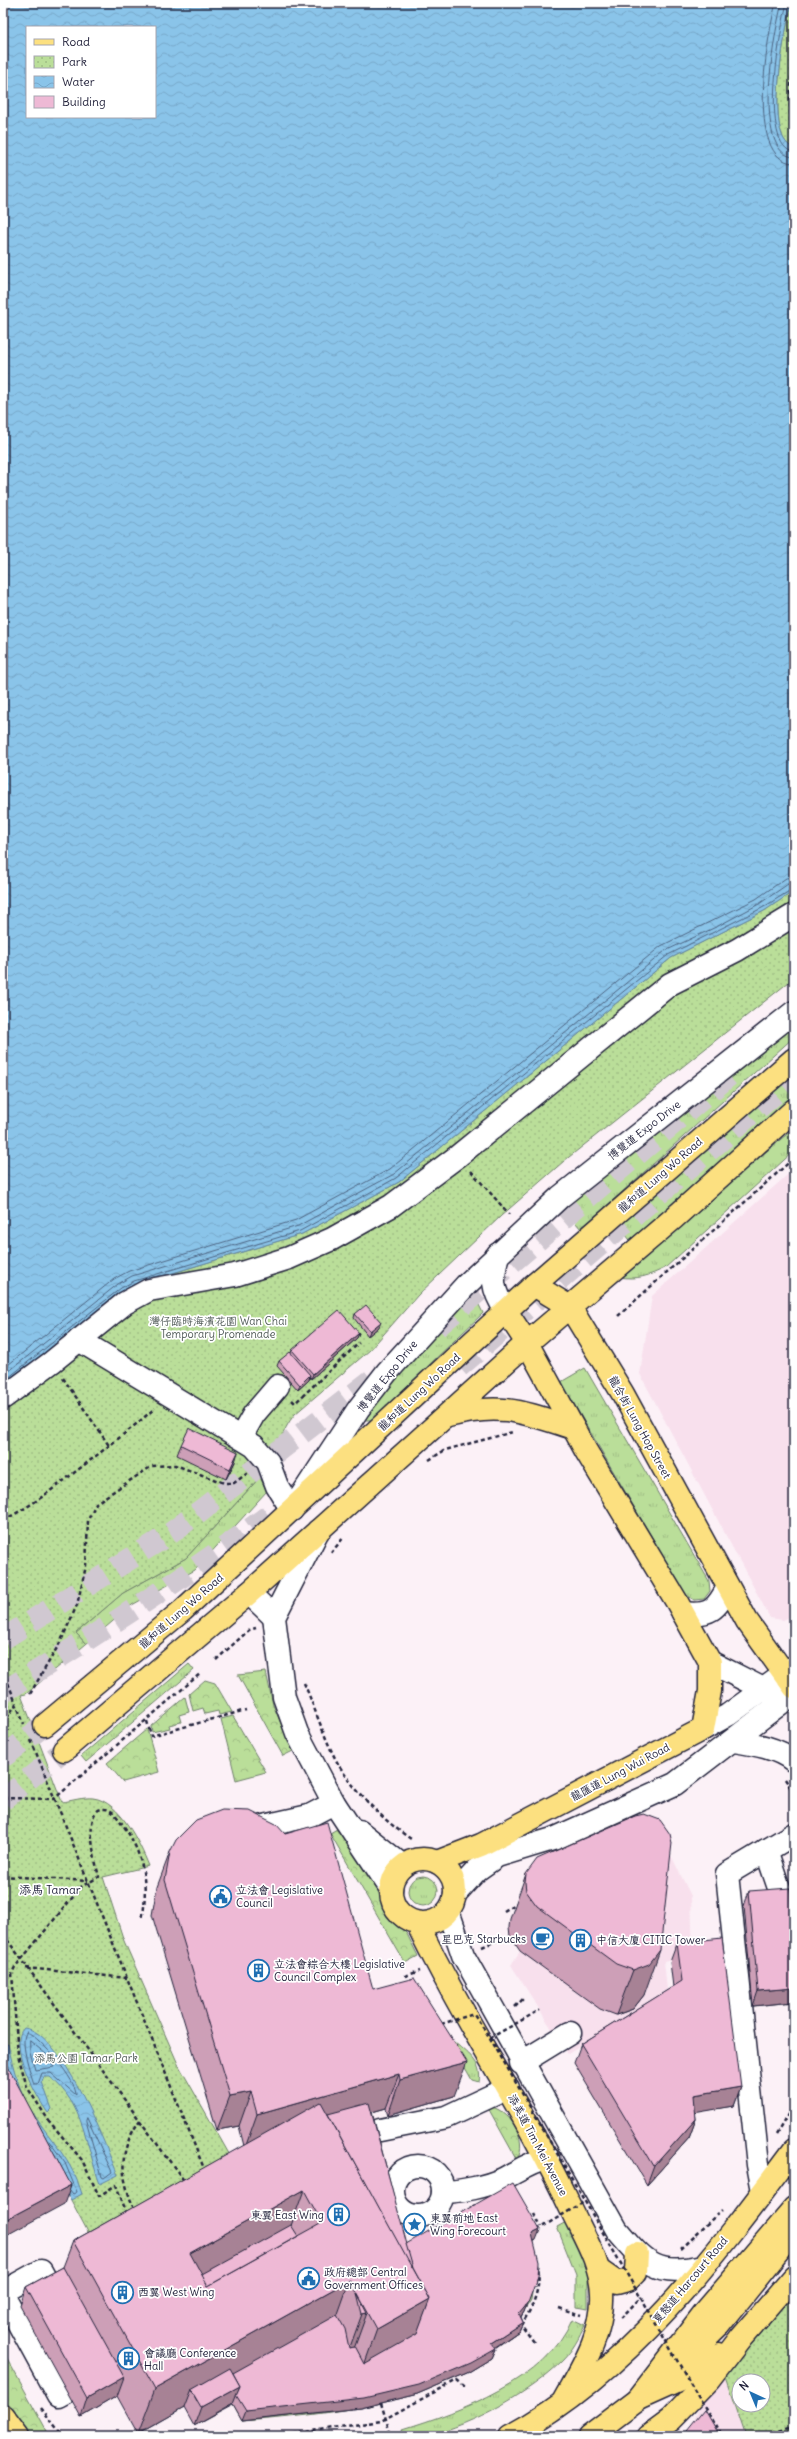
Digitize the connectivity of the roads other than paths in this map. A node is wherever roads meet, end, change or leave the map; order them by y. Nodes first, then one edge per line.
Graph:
1 (794, 915) edge
2 (794, 1012) edge
3 (794, 1058) edge
4 (794, 1110) edge
5 (498, 1254) junction
6 (534, 1285) junction
7 (570, 1307) junction
8 (506, 1311) junction
9 (78, 1340) junction
10 (527, 1343) junction
11 (278, 1386) road end
12 (3, 1398) edge
13 (447, 1416) junction
14 (573, 1428) junction
15 (241, 1437) junction
16 (292, 1510) junction
17 (318, 1531) junction
18 (728, 1587) junction
19 (249, 1594) junction
20 (683, 1613) junction
21 (274, 1621) junction
22 (710, 1662) junction
23 (790, 1684) edge
24 (765, 1689) junction
25 (33, 1728) tunnel mouth
26 (703, 1728) junction
27 (734, 1741) junction
28 (64, 1750) tunnel mouth
29 (794, 1761) edge
30 (340, 1812) junction
31 (794, 1834) edge
32 (228, 1835) edge
33 (766, 1850) junction
34 (436, 1862) junction
35 (403, 1866) junction
36 (779, 1888) edge
37 (391, 1889) junction
38 (452, 1902) junction
39 (417, 1923) junction
40 (570, 2033) dead end
41 (521, 2063) junction
42 (508, 2088) junction
43 (380, 2130) dead end
44 (794, 2150) edge
45 (548, 2158) junction
46 (763, 2191) junction
47 (443, 2192) dead end
48 (794, 2208) edge
49 (794, 2232) edge
50 (637, 2254) junction
51 (703, 2266) junction
52 (600, 2271) junction
53 (794, 2277) edge
54 (3, 2294) edge
55 (68, 2319) edge
56 (742, 2337) junction
57 (90, 2360) edge
58 (638, 2399) junction
59 (564, 2400) junction
60 (3, 2416) edge
61 (666, 2428) edge
62 (18, 2436) edge
63 (510, 2436) edge
64 (589, 2436) edge
65 (648, 2436) edge

1 - 9 street
2 - 5 street, 博覽道 Expo Drive
3 - 6 main road, 龍和道 Lung Wo Road
4 - 7 main road
5 - 8 street
5 - 16 street, 博覽道 Expo Drive
6 - 7 main road, 龍合街 Lung Hop Street
6 - 8 main road, 龍和道 Lung Wo Road
7 - 10 main road
7 - 18 main road, 龍合街 Lung Hop Street
8 - 10 main road
8 - 16 main road, 龍和道 Lung Wo Road
9 - 12 street
9 - 15 street
10 - 13 main road
10 - 14 main road
11 - 15 street
13 - 14 main road
13 - 17 main road
14 - 20 main road
15 - 16 street
16 - 25 main road, 龍和道 Lung Wo Road
17 - 19 main road
17 - 21 street
18 - 20 street
18 - 23 main road, 龍合街 Lung Hop Street
19 - 21 street
19 - 28 main road
20 - 22 main road
21 - 30 street
22 - 24 street
22 - 26 main road
23 - 24 street, 龍匯道 Lung Wui Road
23 - 27 street
24 - 26 street, 龍匯道 Lung Wui Road
26 - 34 main road, 龍匯道 Lung Wui Road
27 - 29 street
27 - 38 street
30 - 32 street
30 - 35 street
30 - 37 street
31 - 33 street
33 - 36 street
33 - 46 street
34 - 35 main road, 龍匯道 Lung Wui Road
34 - 38 main road
35 - 37 main road
37 - 39 main road
38 - 39 main road
38 - 41 street
39 - 42 main road, 添美道 Tim Mei Avenue
40 - 41 street
41 - 50 street
42 - 43 street
42 - 45 main road, 添美道 Tim Mei Avenue
44 - 46 main road, 夏慤道 Harcourt Road
45 - 47 street
45 - 52 main road, 添美道 Tim Mei Avenue
46 - 51 main road, 夏慤道 Harcourt Road
48 - 58 main road
49 - 58 main road
50 - 51 street
50 - 52 main road
51 - 59 main road, 夏慤道 Harcourt Road
52 - 59 main road, 添美道 Tim Mei Avenue
53 - 56 main road
54 - 55 street
54 - 57 street
56 - 58 main road
56 - 61 main road
58 - 64 main road
59 - 63 main road, 夏慤道 Harcourt Road
60 - 62 main road
61 - 65 main road

